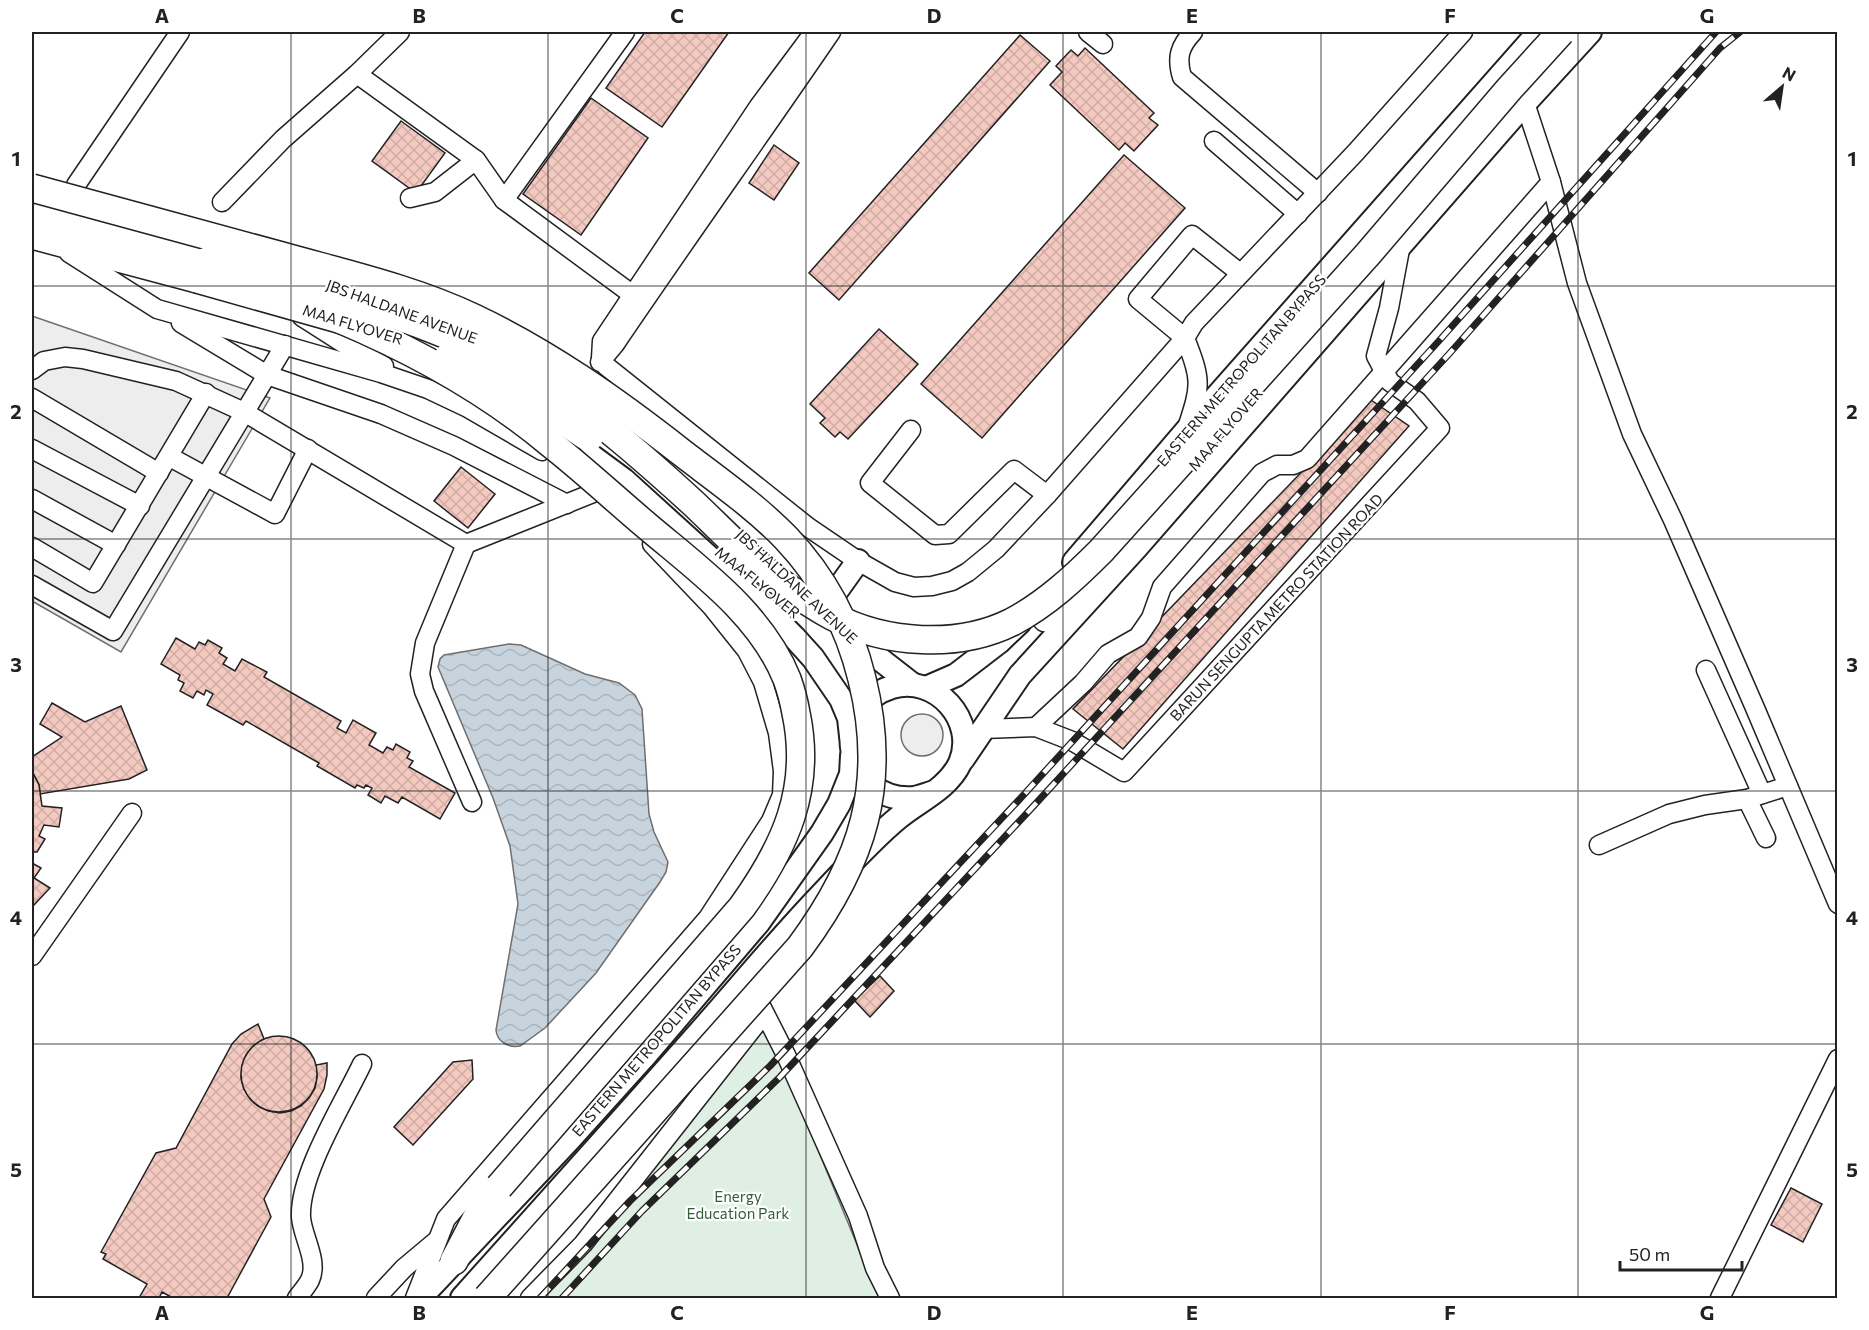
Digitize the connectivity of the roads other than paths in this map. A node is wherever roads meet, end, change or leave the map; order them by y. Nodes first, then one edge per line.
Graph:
1 (180, 32) edge
2 (400, 32) edge
3 (625, 32) edge
4 (814, 32) edge
5 (831, 32) edge
6 (1088, 32) edge
7 (1193, 32) edge
8 (1462, 32) edge
9 (1539, 32) edge
10 (1561, 32) edge
11 (1578, 32) edge
12 (1590, 32) edge
13 (1103, 44) dead end
14 (357, 75) junction
15 (1525, 103) junction
16 (766, 111) junction
17 (1214, 141) dead end
18 (476, 160) junction
19 (1551, 182) junction
20 (76, 186) dead end
21 (32, 188) edge
22 (1318, 193) junction
23 (410, 198) dead end
24 (504, 200) junction
25 (32, 201) edge
26 (222, 202) dead end
27 (32, 214) edge
28 (1298, 214) junction
29 (32, 235) edge
30 (32, 244) edge
31 (1401, 244) junction
32 (69, 253) junction
33 (1240, 273) junction
34 (633, 295) junction
35 (157, 309) junction
36 (302, 317) junction
37 (337, 318) junction
38 (1185, 338) junction
39 (285, 345) junction
40 (601, 358) junction
41 (32, 370) edge
42 (1384, 371) junction
43 (267, 375) junction
44 (428, 389) junction
45 (206, 393) junction
46 (582, 397) junction
47 (32, 398) edge
48 (244, 412) junction
49 (911, 430) dead end
50 (1187, 430) junction
51 (32, 449) edge
52 (308, 449) junction
53 (170, 457) junction
54 (159, 473) junction
55 (205, 475) junction
56 (624, 480) junction
57 (596, 492) junction
58 (1047, 495) junction
59 (32, 499) edge
60 (567, 504) junction
61 (140, 506) junction
62 (466, 544) junction
63 (116, 545) junction
64 (32, 547) edge
65 (858, 561) junction
66 (32, 585) edge
67 (822, 612) junction
68 (1706, 670) dead end
69 (920, 687) junction
70 (1036, 727) junction
71 (982, 729) junction
72 (851, 746) junction
73 (961, 762) junction
74 (1788, 786) junction
75 (934, 792) junction
76 (1754, 797) junction
77 (472, 802) dead end
78 (132, 813) dead end
79 (1766, 838) dead end
80 (1599, 845) dead end
81 (1838, 904) edge
82 (32, 956) edge
83 (665, 968) junction
84 (749, 976) junction
85 (764, 1014) junction
86 (643, 1058) junction
87 (1838, 1059) edge
88 (362, 1065) dead end
89 (439, 1238) junction
90 (454, 1261) junction
91 (1728, 1296) edge
92 (297, 1299) edge
93 (376, 1299) edge
94 (415, 1299) edge
95 (420, 1299) edge
96 (462, 1299) edge
97 (488, 1299) edge
98 (530, 1299) edge
99 (890, 1299) edge

1 - 20 street
2 - 14 street
3 - 24 street
4 - 16 street
5 - 16 street
6 - 13 street
7 - 22 street
8 - 22 street
9 - 50 main road, EASTERN METROPOLITAN BYPASS
10 - 27 highway, MAA FLYOVER, bridge
11 - 37 highway, MAA FLYOVER, bridge
12 - 15 main road
14 - 18 street
14 - 26 street
15 - 19 street
15 - 31 main road
16 - 34 street
16 - 40 street
17 - 28 street
18 - 23 street
18 - 24 street
19 - 42 street
19 - 74 street
21 - 97 highway, bridge
22 - 28 street
24 - 34 street
25 - 46 main road, JBS HALDANE AVENUE
28 - 33 street
29 - 37 highway, MAA FLYOVER, bridge
30 - 32 main road
31 - 42 street
31 - 71 main road
32 - 35 street
32 - 36 main road
33 - 38 street
33 - 38 street
34 - 40 street
35 - 39 street
35 - 43 street
36 - 44 street
36 - 56 main road
37 - 90 highway, bridge
38 - 50 street
38 - 58 street
39 - 43 street
39 - 44 street
40 - 46 street
40 - 65 street
41 - 45 street
42 - 70 street
42 - 70 street, BARUN SENGUPTA METRO STATION ROAD
43 - 48 street
43 - 60 street
44 - 57 street
45 - 48 street
45 - 53 street
46 - 67 main road, JBS HALDANE AVENUE
47 - 54 street
48 - 52 street
48 - 55 street
49 - 58 street
50 - 69 main road, EASTERN METROPOLITAN BYPASS
51 - 61 street
52 - 55 street
52 - 62 street
53 - 54 street
53 - 55 street
54 - 61 street
55 - 66 street
56 - 57 street
56 - 72 main road
57 - 60 street
57 - 83 street
58 - 65 street
59 - 63 street
60 - 62 street
61 - 63 street
62 - 77 street
63 - 64 street
65 - 67 main road
67 - 69 main road, JBS HALDANE AVENUE
68 - 76 street
69 - 72 main road
69 - 73 main road
70 - 71 street, BARUN SENGUPTA METRO STATION ROAD
71 - 73 main road
72 - 75 main road
72 - 86 main road, EASTERN METROPOLITAN BYPASS
73 - 75 main road
74 - 76 street
74 - 81 street
75 - 84 main road
76 - 79 street
76 - 80 street
78 - 82 street
83 - 86 street
83 - 89 street
84 - 85 street
84 - 96 main road
85 - 98 street
85 - 99 street
86 - 90 main road, EASTERN METROPOLITAN BYPASS
87 - 91 street
88 - 92 street
89 - 93 street
89 - 94 street
90 - 95 main road, EASTERN METROPOLITAN BYPASS

